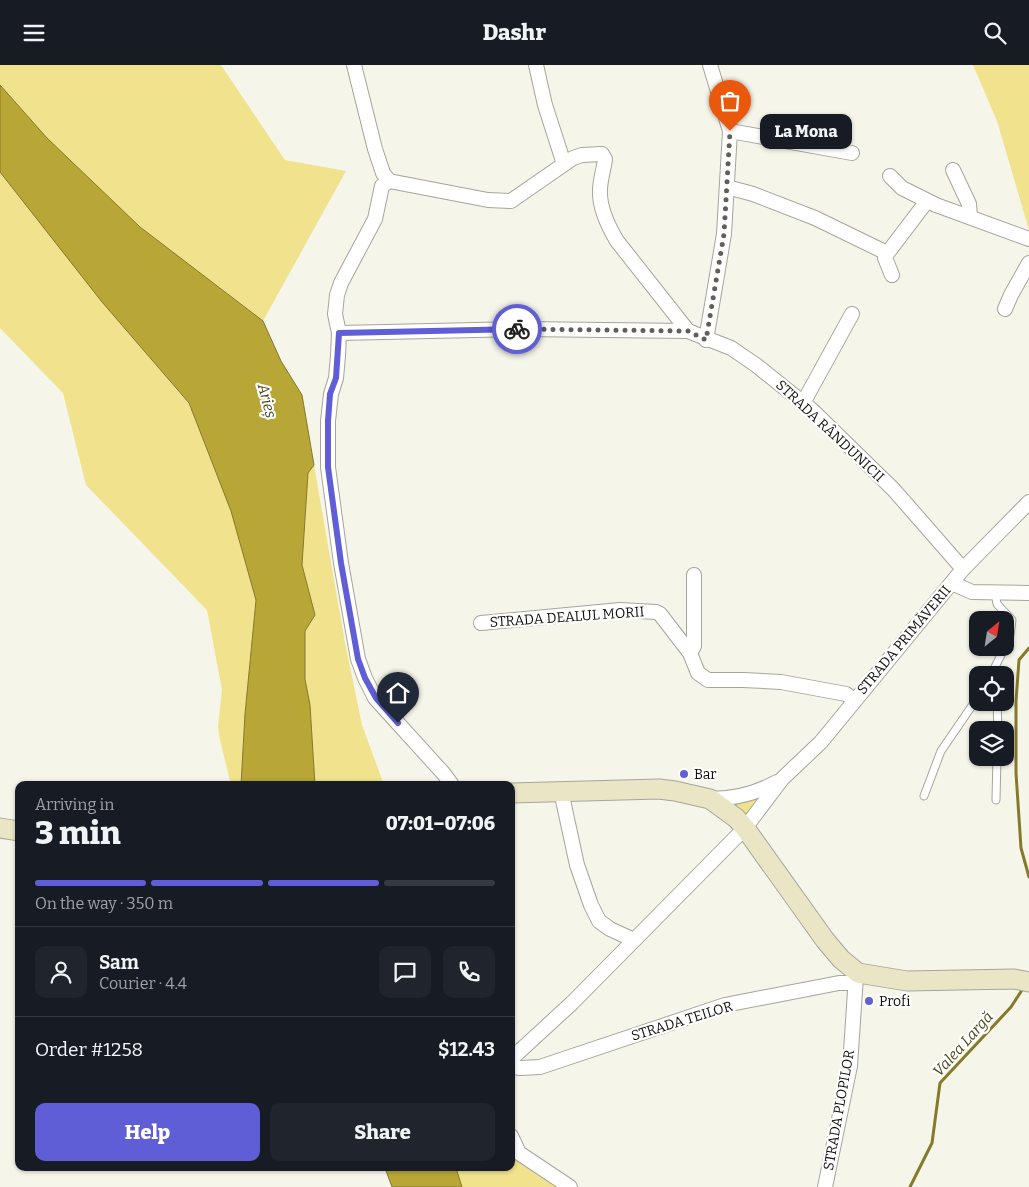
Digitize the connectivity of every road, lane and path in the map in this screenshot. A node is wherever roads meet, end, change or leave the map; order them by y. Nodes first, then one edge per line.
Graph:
1 (354, 65) edge
2 (536, 65) edge
3 (710, 65) edge
4 (730, 131) junction
5 (852, 153) dead end
6 (564, 164) junction
7 (953, 170) dead end
8 (890, 176) dead end
9 (389, 181) junction
10 (727, 187) junction
11 (927, 201) junction
12 (970, 217) junction
13 (1029, 239) edge
14 (887, 253) junction
15 (1029, 263) edge
16 (892, 275) dead end
17 (1005, 309) dead end
18 (852, 314) dead end
19 (688, 331) junction
20 (339, 333) junction
21 (706, 340) junction
22 (803, 403) junction
23 (1029, 502) edge
24 (963, 569) junction
25 (694, 575) dead end
26 (952, 583) junction
27 (995, 592) junction
28 (1029, 593) edge
29 (1004, 611) edge
30 (481, 623) dead end
31 (690, 653) junction
32 (854, 700) junction
33 (969, 710) edge
34 (997, 766) edge
35 (782, 779) junction
36 (449, 781) edge
37 (561, 791) junction
38 (515, 793) edge
39 (924, 796) dead end
40 (710, 799) junction
41 (996, 800) dead end
42 (0, 828) edge
43 (745, 828) junction
44 (15, 830) edge
45 (634, 940) junction
46 (856, 978) junction
47 (1022, 981) edge
48 (515, 1055) edge
49 (515, 1067) edge
50 (515, 1144) edge
51 (570, 1187) edge
52 (824, 1187) edge

1 - 9 street
2 - 6 street
3 - 4 street
4 - 5 street
4 - 10 street
6 - 9 street, STRADA RÂNDUNICII
6 - 19 street, STRADA RÂNDUNICII
7 - 12 street
8 - 11 street
9 - 20 street
10 - 14 street
10 - 21 street
11 - 12 street
11 - 14 street
12 - 13 street
14 - 16 street
15 - 17 street
18 - 22 street
19 - 20 street
19 - 21 street, STRADA RÂNDUNICII
20 - 36 street
21 - 22 street, STRADA RÂNDUNICII
22 - 24 street, STRADA RÂNDUNICII
23 - 24 street, STRADA PRIMĂVERII
24 - 26 street, STRADA PRIMĂVERII
25 - 31 street
26 - 27 street
26 - 32 street, STRADA PRIMĂVERII
27 - 28 street
27 - 29 lane
30 - 31 street, STRADA DEALUL MORII
31 - 32 street, STRADA DEALUL MORII
32 - 35 street, STRADA PRIMĂVERII
33 - 39 lane
34 - 41 lane
35 - 40 street
35 - 43 street
37 - 38 main road
37 - 40 main road
37 - 45 street
40 - 43 main road
42 - 44 main road
43 - 45 street
43 - 46 main road
45 - 48 street
46 - 47 main road
46 - 49 street, STRADA TEILOR
46 - 52 street, STRADA PLOPILOR
50 - 51 street

